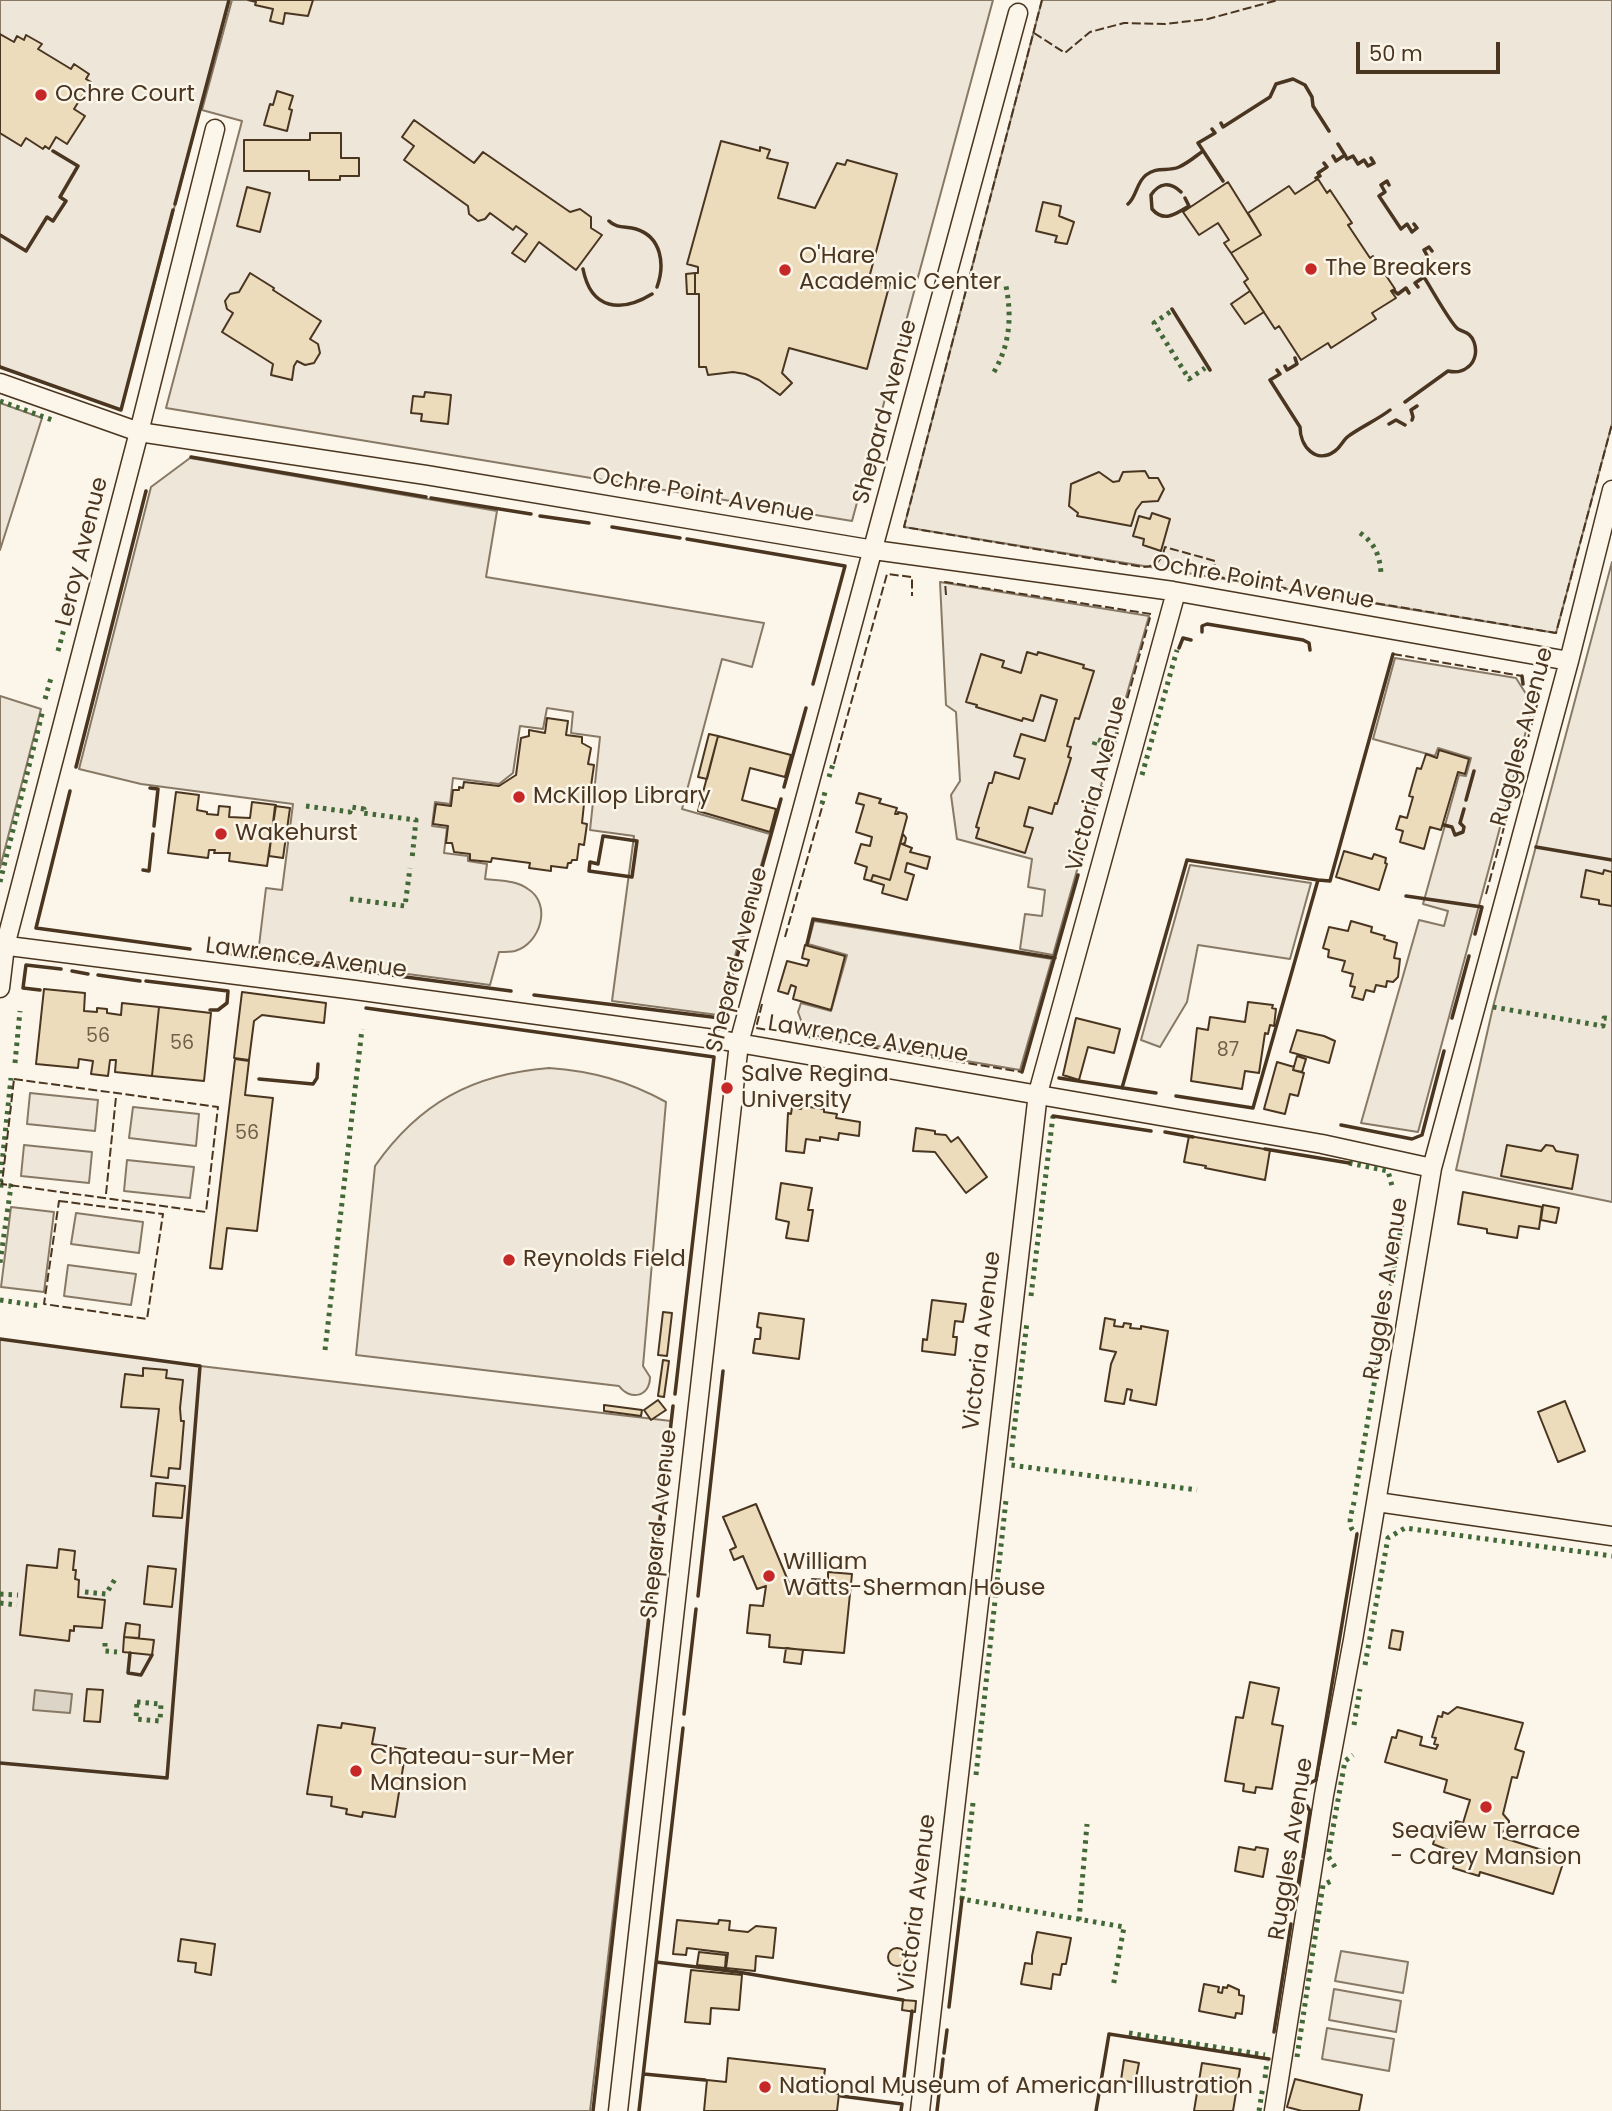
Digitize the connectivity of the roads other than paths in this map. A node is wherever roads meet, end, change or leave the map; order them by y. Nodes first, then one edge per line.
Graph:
1 (1018, 13) dead end
2 (215, 129) dead end
3 (0, 383) edge
4 (139, 432) junction
5 (1612, 490) edge
6 (874, 550) junction
7 (1176, 592) junction
8 (1569, 661) junction
9 (3, 945) edge
10 (0, 988) edge
11 (739, 1043) junction
12 (1038, 1093) junction
13 (1432, 1168) junction
14 (1377, 1502) junction
15 (1612, 1536) edge
16 (618, 2111) edge
17 (920, 2111) edge
18 (1274, 2111) edge

1 - 6 street, Shepard Avenue
2 - 4 street, Leroy Avenue
3 - 4 street, Ochre Point Avenue
4 - 6 street, Ochre Point Avenue
4 - 9 street, Leroy Avenue
5 - 8 street, Ruggles Avenue
6 - 7 street, Ochre Point Avenue
6 - 11 street, Shepard Avenue
7 - 8 street, Ochre Point Avenue
7 - 12 street, Victoria Avenue
8 - 13 street, Ruggles Avenue
9 - 10 street, Leroy Avenue
9 - 11 street, Lawrence Avenue
11 - 12 street, Lawrence Avenue
11 - 16 street, Shepard Avenue
12 - 13 street, Lawrence Avenue
12 - 17 street, Victoria Avenue
13 - 14 street, Ruggles Avenue
14 - 15 street
14 - 18 street, Ruggles Avenue

